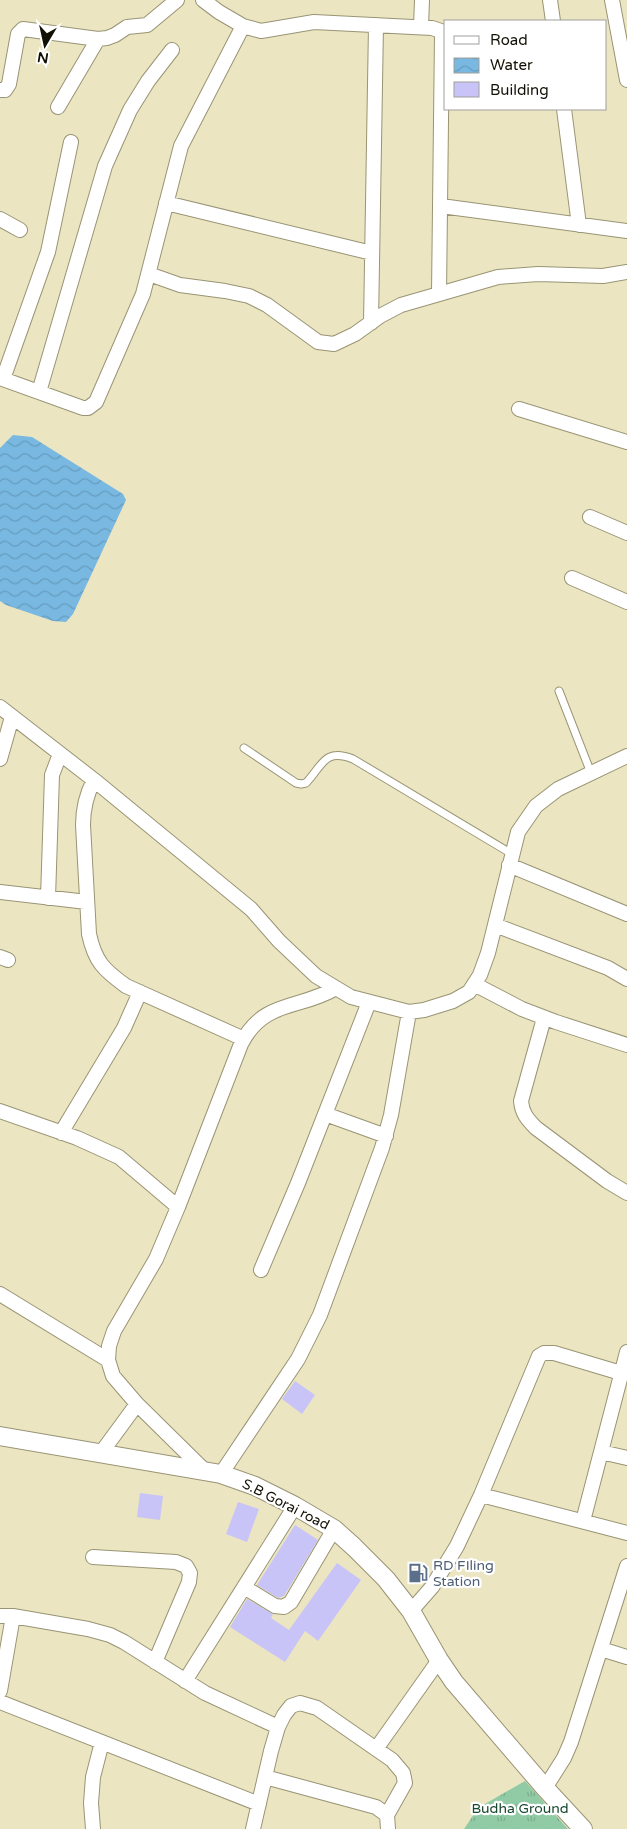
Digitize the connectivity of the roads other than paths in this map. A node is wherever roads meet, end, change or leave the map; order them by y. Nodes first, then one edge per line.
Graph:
1 (177, 0) edge
2 (203, 0) edge
3 (422, 0) edge
4 (550, 0) edge
5 (612, 0) edge
6 (553, 20) edge
7 (376, 25) junction
8 (243, 26) junction
9 (421, 28) junction
10 (98, 39) junction
11 (172, 50) dead end
12 (627, 80) edge
13 (0, 90) edge
14 (58, 107) dead end
15 (564, 110) edge
16 (71, 142) dead end
17 (166, 204) junction
18 (441, 206) junction
19 (0, 219) edge
20 (578, 225) junction
21 (20, 230) dead end
22 (627, 231) edge
23 (372, 253) junction
24 (627, 272) edge
25 (149, 274) junction
26 (439, 294) junction
27 (371, 323) junction
28 (1, 379) edge
29 (39, 392) junction
30 (519, 409) dead end
31 (627, 442) edge
32 (590, 517) dead end
33 (627, 534) edge
34 (572, 578) dead end
35 (627, 602) edge
36 (559, 691) dead end
37 (0, 707) edge
38 (12, 717) junction
39 (244, 748) dead end
40 (60, 754) junction
41 (627, 756) edge
42 (0, 759) edge
43 (590, 773) junction
44 (94, 780) junction
45 (511, 860) junction
46 (0, 892) edge
47 (48, 898) junction
48 (87, 902) junction
49 (627, 914) edge
50 (495, 925) junction
51 (627, 979) edge
52 (474, 984) junction
53 (336, 988) junction
54 (140, 992) junction
55 (369, 1002) junction
56 (410, 1012) junction
57 (544, 1018) junction
58 (244, 1039) junction
59 (627, 1045) edge
60 (0, 1111) edge
61 (325, 1114) junction
62 (61, 1133) junction
63 (386, 1136) junction
64 (627, 1193) edge
65 (178, 1208) junction
66 (261, 1270) dead end
67 (0, 1294) edge
68 (627, 1352) edge
69 (108, 1360) junction
70 (621, 1373) junction
71 (622, 1388) edge
72 (137, 1404) junction
73 (0, 1436) edge
74 (601, 1452) junction
75 (101, 1453) junction
76 (627, 1458) edge
77 (203, 1469) junction
78 (221, 1474) junction
79 (481, 1494) junction
80 (295, 1506) junction
81 (583, 1521) junction
82 (334, 1529) junction
83 (627, 1533) edge
84 (93, 1558) dead end
85 (627, 1566) edge
86 (244, 1587) junction
87 (411, 1610) junction
88 (7, 1616) edge
89 (601, 1649) junction
90 (627, 1657) edge
91 (439, 1660) junction
92 (155, 1662) junction
93 (185, 1681) junction
94 (0, 1691) edge
95 (0, 1702) edge
96 (278, 1727) junction
97 (102, 1742) junction
98 (376, 1749) junction
99 (265, 1777) junction
100 (545, 1788) junction
101 (259, 1804) junction
102 (388, 1822) edge
103 (93, 1829) edge
104 (253, 1829) edge
105 (583, 1829) edge

1 - 10 street
2 - 8 street
3 - 9 street
4 - 6 street
5 - 12 street
7 - 8 street
7 - 9 street
7 - 23 street
8 - 17 street
9 - 18 street
10 - 13 street
10 - 14 street
11 - 29 street
15 - 20 street
16 - 28 street
17 - 23 street
17 - 25 street
18 - 20 street
18 - 26 street
19 - 21 street
20 - 22 street
23 - 27 street
24 - 26 street
25 - 27 street
25 - 29 street
26 - 27 street
28 - 29 street
30 - 31 street
32 - 33 street
34 - 35 street
36 - 43 lane
37 - 38 street
38 - 40 street
38 - 42 street
39 - 45 lane
40 - 44 street
40 - 47 street
41 - 43 street
43 - 45 street
44 - 48 street
44 - 53 street
45 - 49 street
45 - 50 street
46 - 47 street
47 - 48 street
48 - 54 street
50 - 51 street
50 - 52 street
52 - 56 street
52 - 57 street
53 - 55 street
53 - 58 street
54 - 58 street
54 - 62 street
55 - 56 street
55 - 61 street
56 - 63 street
57 - 59 street
57 - 64 street
58 - 65 street
60 - 62 street
61 - 63 street
61 - 66 street
62 - 65 street
63 - 78 street
65 - 69 street
67 - 69 street
68 - 70 street
69 - 72 street
70 - 71 street
70 - 79 street
71 - 74 street
72 - 75 street
72 - 77 street
73 - 75 street, S.B Gorai road
74 - 76 street
74 - 81 street
75 - 77 street, S.B Gorai road
77 - 78 street, S.B Gorai road
78 - 80 street, S.B Gorai road
79 - 81 street
79 - 87 street
80 - 82 street, S.B Gorai road
80 - 86 street
81 - 83 street
82 - 86 street
82 - 87 street, S.B Gorai road
84 - 92 street
85 - 89 street
86 - 93 street
87 - 91 street, S.B Gorai road
88 - 92 street
88 - 94 street
89 - 90 street
89 - 100 street
91 - 98 street
91 - 100 street, S.B Gorai road
92 - 93 street
93 - 96 street
95 - 97 street
96 - 98 street
96 - 99 street
97 - 101 street
97 - 103 street
98 - 102 street
99 - 101 street
99 - 102 street
100 - 105 street, S.B Gorai road
101 - 104 street

